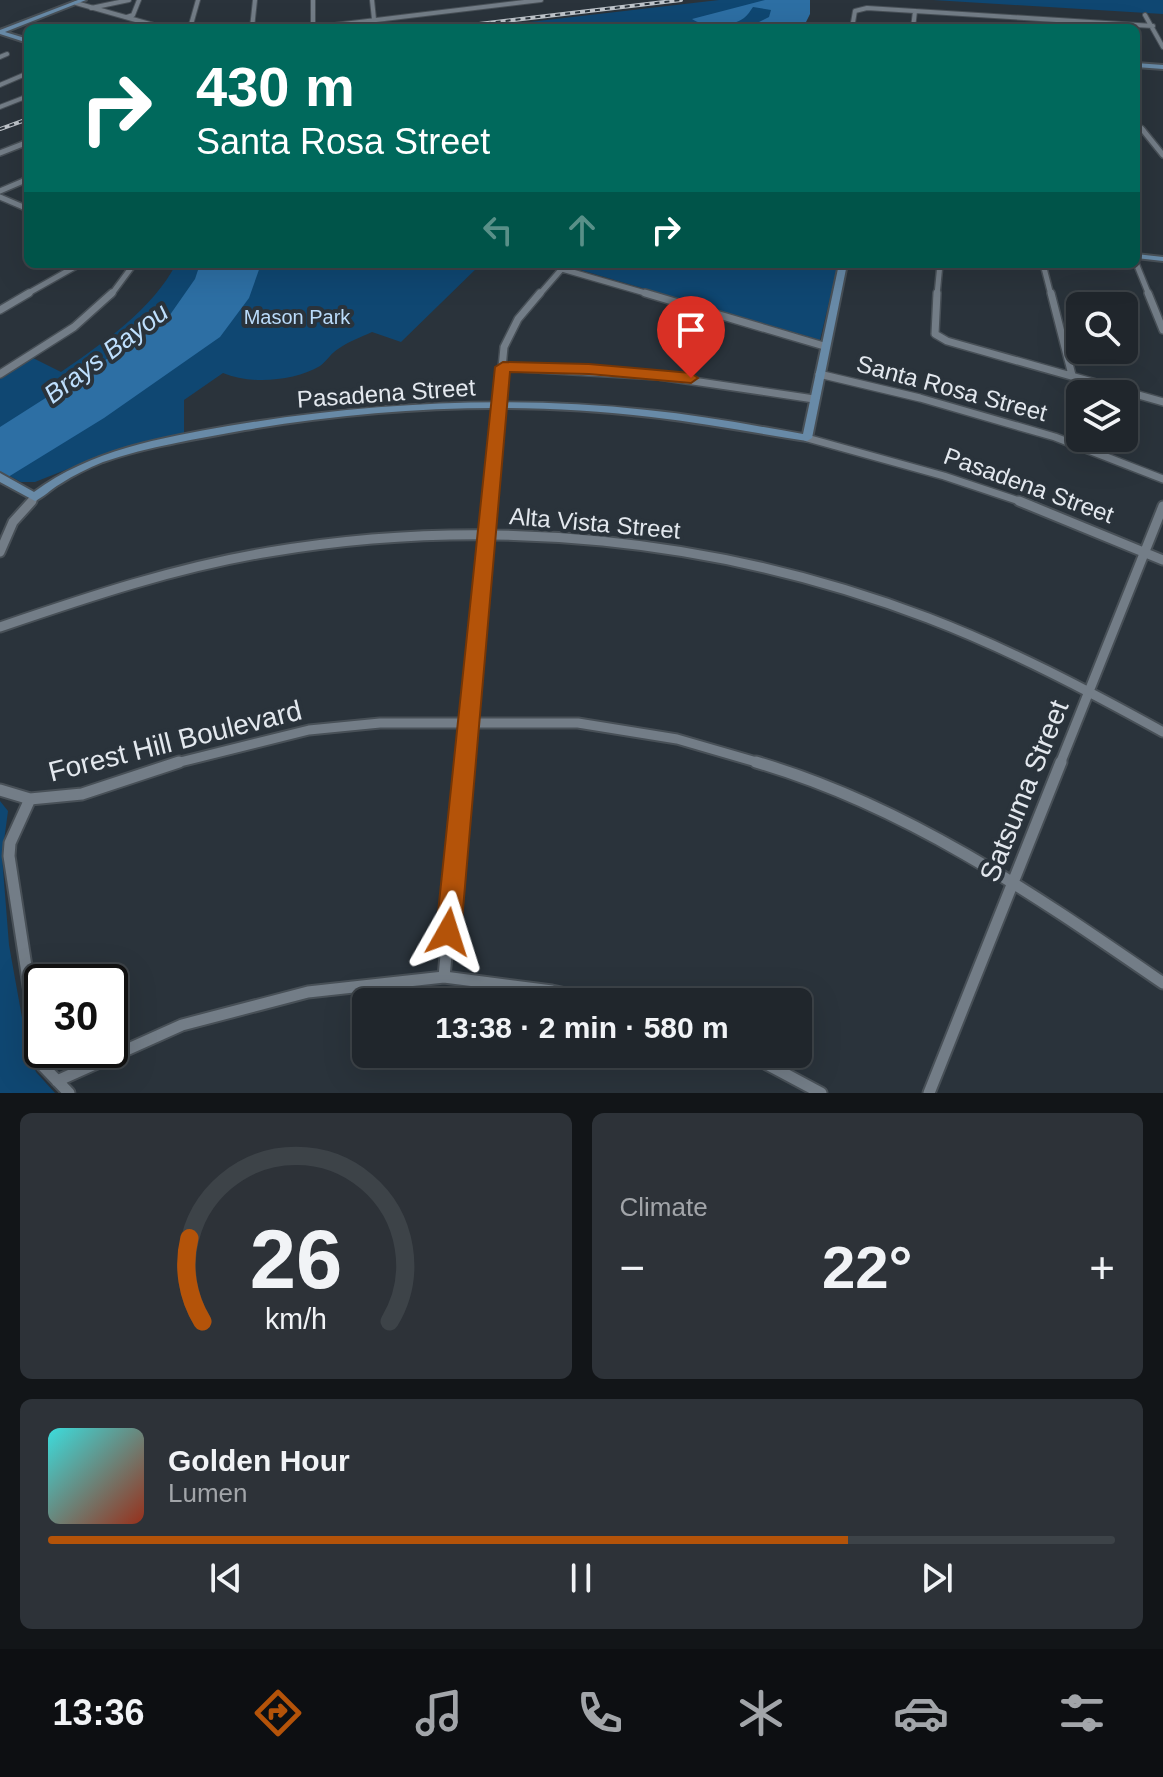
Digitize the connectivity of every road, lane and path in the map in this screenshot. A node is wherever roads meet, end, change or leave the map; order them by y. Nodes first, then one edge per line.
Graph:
1 (129, 0) edge
2 (139, 0) edge
3 (198, 0) edge
4 (255, 0) edge
5 (313, 0) edge
6 (372, 0) edge
7 (430, 0) edge
8 (541, 0) edge
9 (80, 1) edge
10 (490, 3) edge
11 (90, 8) junction
12 (915, 11) junction
13 (433, 12) junction
14 (975, 15) junction
15 (1145, 15) dead end
16 (126, 18) junction
17 (1031, 18) junction
18 (374, 19) junction
19 (150, 24) edge
20 (191, 24) edge
21 (252, 24) edge
22 (312, 24) edge
23 (340, 24) edge
24 (853, 24) edge
25 (913, 24) edge
26 (975, 24) edge
27 (1032, 24) edge
28 (1082, 24) edge
29 (1140, 26) edge
30 (1153, 26) junction
31 (0, 32) edge
32 (24, 40) edge
33 (1163, 47) edge
34 (7, 54) dead end
35 (0, 57) edge
36 (1140, 65) edge
37 (1163, 67) edge
38 (24, 76) edge
39 (0, 85) edge
40 (24, 98) edge
41 (0, 107) edge
42 (1140, 127) edge
43 (24, 144) edge
44 (0, 153) edge
45 (1163, 155) edge
46 (24, 181) edge
47 (0, 194) edge
48 (24, 207) edge
49 (1140, 253) edge
50 (1163, 256) edge
51 (73, 268) edge
52 (131, 268) edge
53 (562, 268) edge
54 (570, 268) edge
55 (842, 268) edge
56 (940, 268) edge
57 (1044, 268) edge
58 (1138, 268) edge
59 (0, 310) edge
60 (1163, 330) edge
61 (824, 346) junction
62 (503, 367) junction
63 (0, 374) edge
64 (819, 374) junction
65 (1072, 375) junction
66 (814, 399) junction
67 (1163, 402) edge
68 (499, 406) junction
69 (807, 438) junction
70 (0, 477) edge
71 (1163, 479) edge
72 (35, 497) junction
73 (1163, 506) edge
74 (485, 534) junction
75 (1145, 551) junction
76 (0, 552) edge
77 (1163, 560) edge
78 (0, 627) edge
79 (1090, 693) junction
80 (469, 721) junction
81 (1163, 732) edge
82 (0, 790) edge
83 (30, 799) junction
84 (1014, 881) junction
85 (444, 977) junction
86 (1163, 983) edge
87 (529, 988) edge
88 (774, 1068) edge
89 (57, 1081) junction
90 (69, 1093) edge
91 (821, 1093) edge
92 (929, 1093) edge

1 - 11 street
2 - 16 street
3 - 20 street
4 - 21 street
5 - 22 street
6 - 18 street
7 - 13 street
8 - 10 street
9 - 11 street
9 - 31 street
10 - 13 street
11 - 16 street
12 - 14 street
12 - 24 street
12 - 25 street
13 - 18 street
14 - 17 street
14 - 26 street
15 - 30 street
16 - 19 street
17 - 27 street
17 - 28 street
18 - 23 street
29 - 30 street
30 - 33 street
31 - 32 street
34 - 35 street
36 - 37 street
38 - 39 street
40 - 41 street
42 - 45 street
43 - 44 street
46 - 47 street
47 - 48 street
49 - 50 street
51 - 59 street
52 - 63 street
53 - 62 street
54 - 61 street
55 - 61 street
56 - 65 street
57 - 65 street
58 - 60 street
61 - 64 street
62 - 66 street
62 - 68 street
64 - 66 street
64 - 71 street, Santa Rosa Street
65 - 67 street
66 - 69 street
68 - 69 street, Pasadena Street
68 - 72 street, Pasadena Street
68 - 74 street
69 - 75 street, Pasadena Street
70 - 72 street
72 - 76 street
73 - 75 street, Satsuma Street
74 - 78 street, Alta Vista Street
74 - 79 street, Alta Vista Street
74 - 80 street
75 - 77 street, Pasadena Street
75 - 79 street, Satsuma Street
79 - 81 street, Alta Vista Street
79 - 84 street, Satsuma Street
80 - 83 street, Forest Hill Boulevard
80 - 84 street, Forest Hill Boulevard
80 - 85 street
82 - 83 street, Forest Hill Boulevard
83 - 89 street
84 - 86 street, Forest Hill Boulevard
84 - 92 street, Satsuma Street
85 - 87 street
85 - 89 street
88 - 91 street
89 - 90 street

